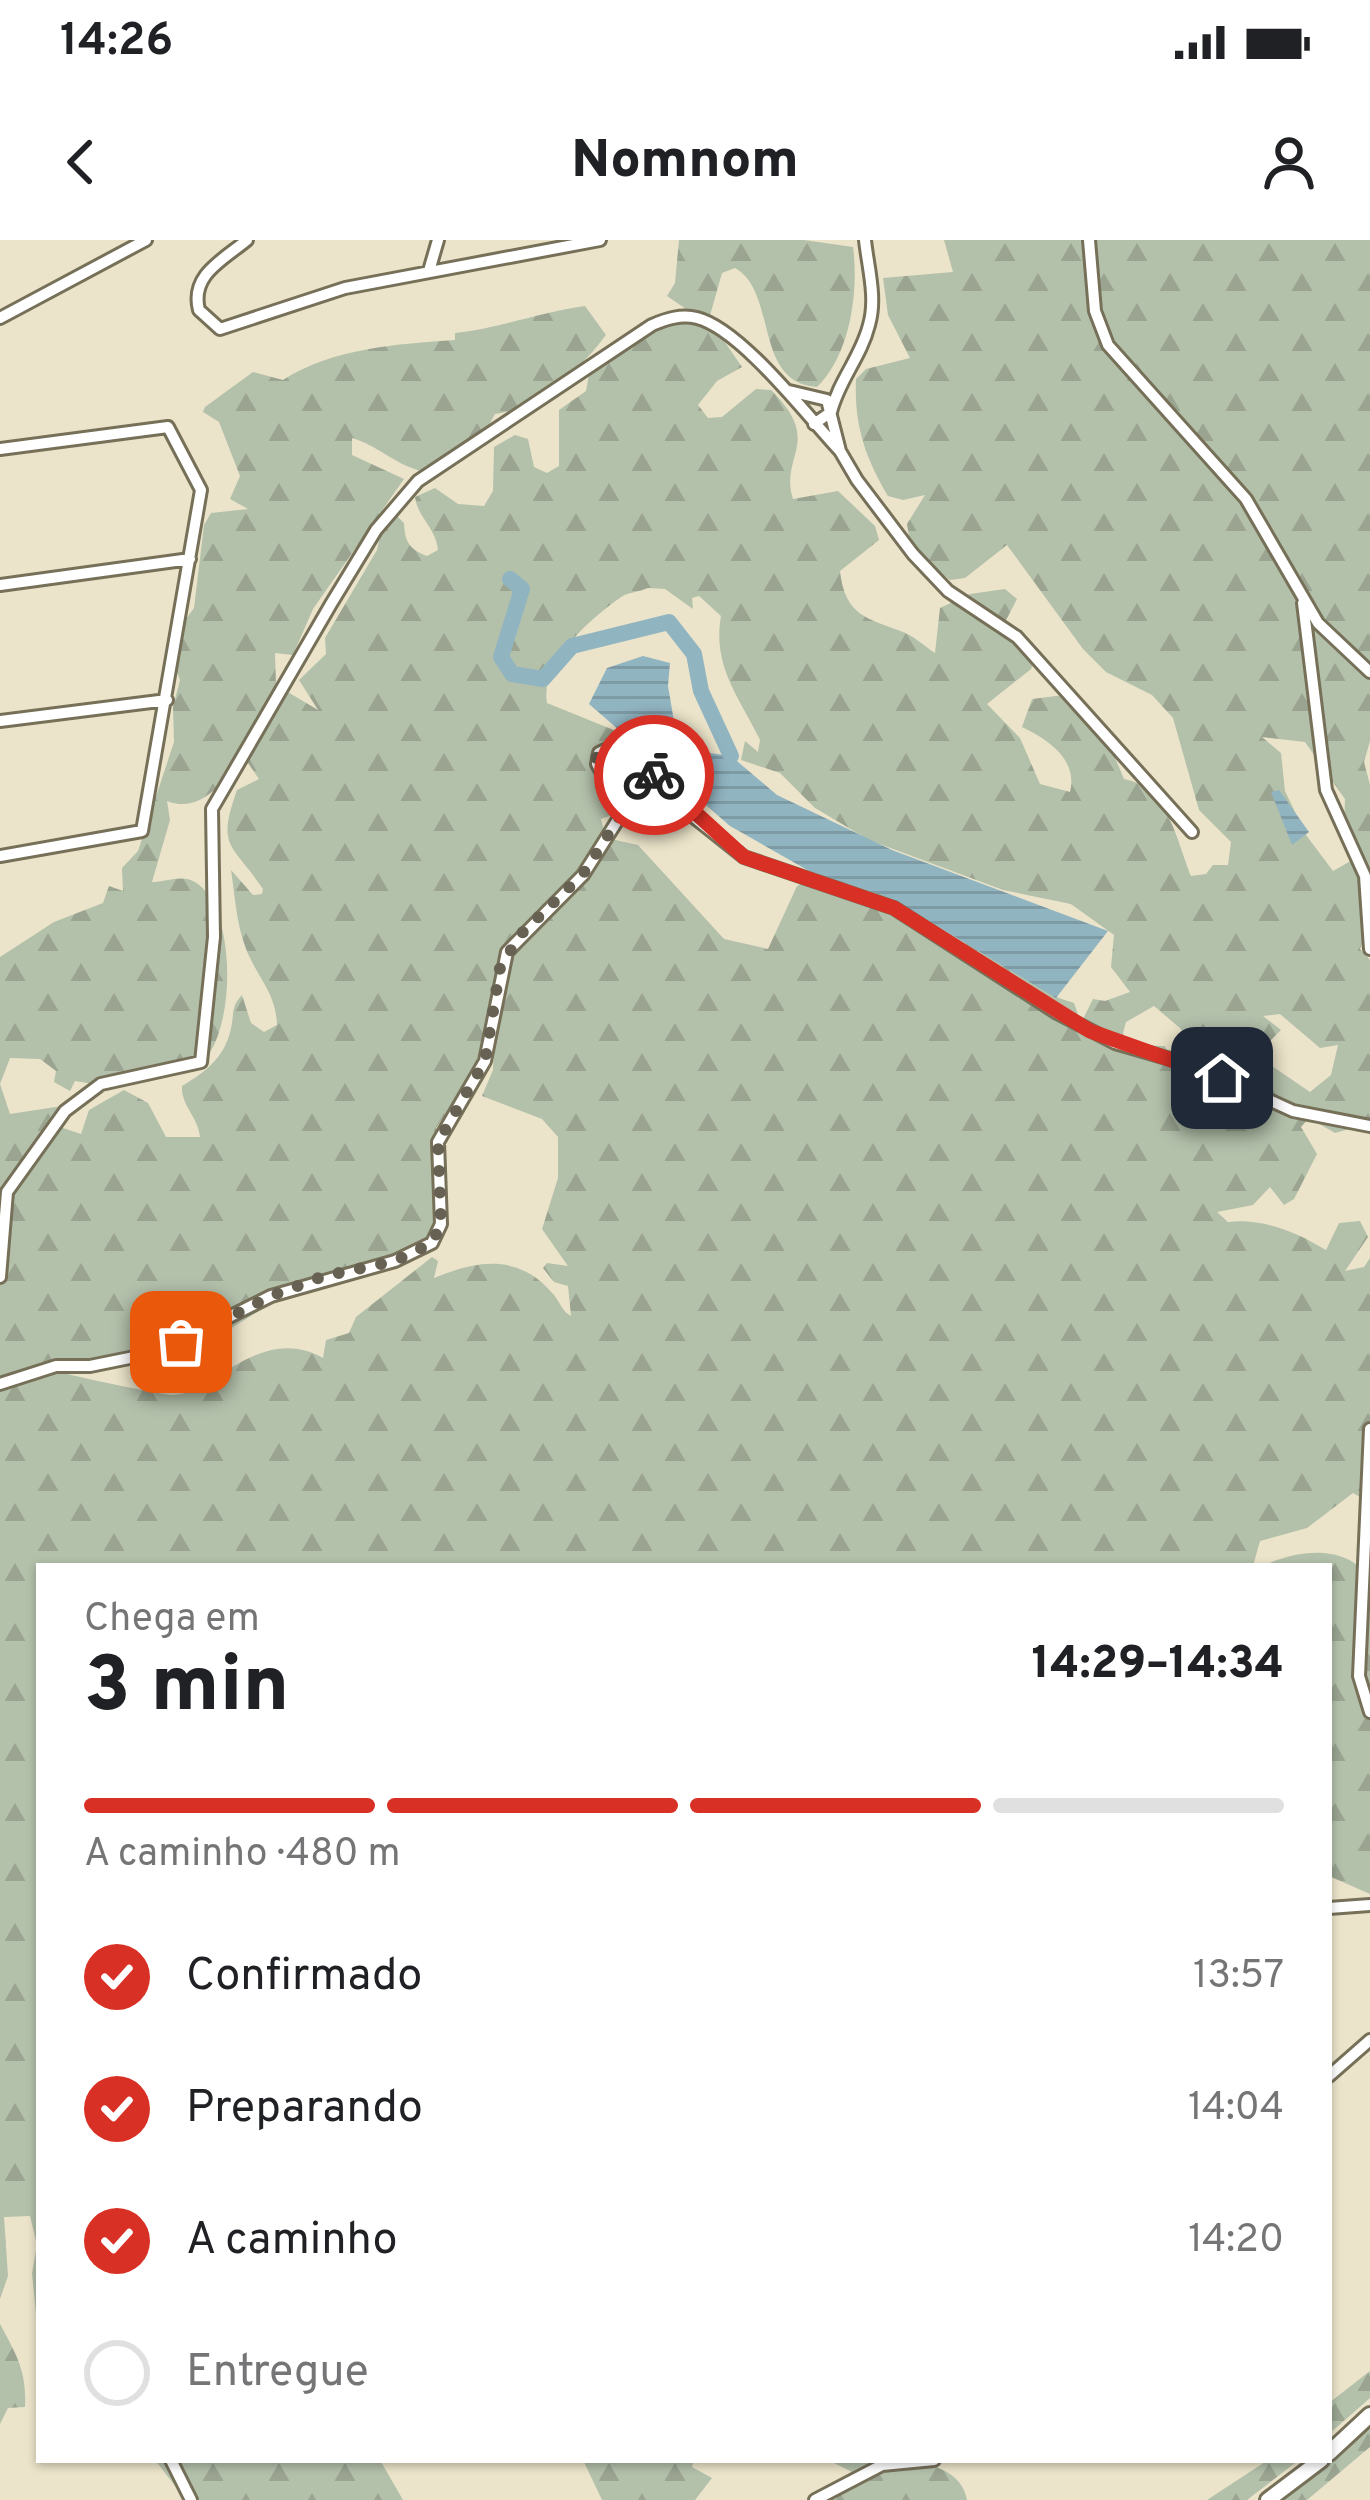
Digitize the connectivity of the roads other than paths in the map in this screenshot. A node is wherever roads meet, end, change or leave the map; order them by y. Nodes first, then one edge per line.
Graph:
1 (146, 240) edge
2 (248, 240) edge
3 (438, 240) edge
4 (600, 240) edge
5 (865, 240) edge
6 (1089, 240) edge
7 (429, 271) junction
8 (0, 318) edge
9 (838, 382) junction
10 (789, 391) junction
11 (815, 397) junction
12 (801, 408) junction
13 (831, 412) junction
14 (814, 424) junction
15 (0, 449) edge
16 (840, 451) junction
17 (190, 559) junction
18 (0, 585) edge
19 (1303, 602) junction
20 (1370, 672) edge
21 (166, 700) junction
22 (0, 722) edge
23 (1192, 832) dead end
24 (0, 856) edge
25 (1370, 949) edge
26 (1370, 1126) edge
27 (0, 1277) edge
28 (0, 1384) edge
29 (1370, 1429) edge
30 (1370, 1712) edge
31 (1370, 1906) edge
32 (1332, 1908) edge
33 (1370, 2040) edge
34 (1332, 2073) edge
35 (1370, 2415) edge
36 (1332, 2450) edge
37 (172, 2463) edge
38 (903, 2463) edge
39 (1317, 2463) edge
40 (190, 2500) edge
41 (815, 2500) edge
42 (1268, 2500) edge

1 - 8 street
2 - 7 street
3 - 7 street
4 - 7 street
5 - 9 street
6 - 19 street
9 - 11 street
9 - 13 street
10 - 11 street
10 - 12 street
10 - 27 street
11 - 12 street
11 - 13 street
12 - 14 street
13 - 14 street
13 - 16 street
14 - 16 street
15 - 17 street
16 - 23 street
17 - 18 street
17 - 21 street
19 - 20 street
19 - 25 street
21 - 22 street
21 - 24 street
26 - 28 street
29 - 30 street
31 - 32 street
33 - 34 street
35 - 36 main road
37 - 40 street
38 - 41 street
39 - 42 main road

